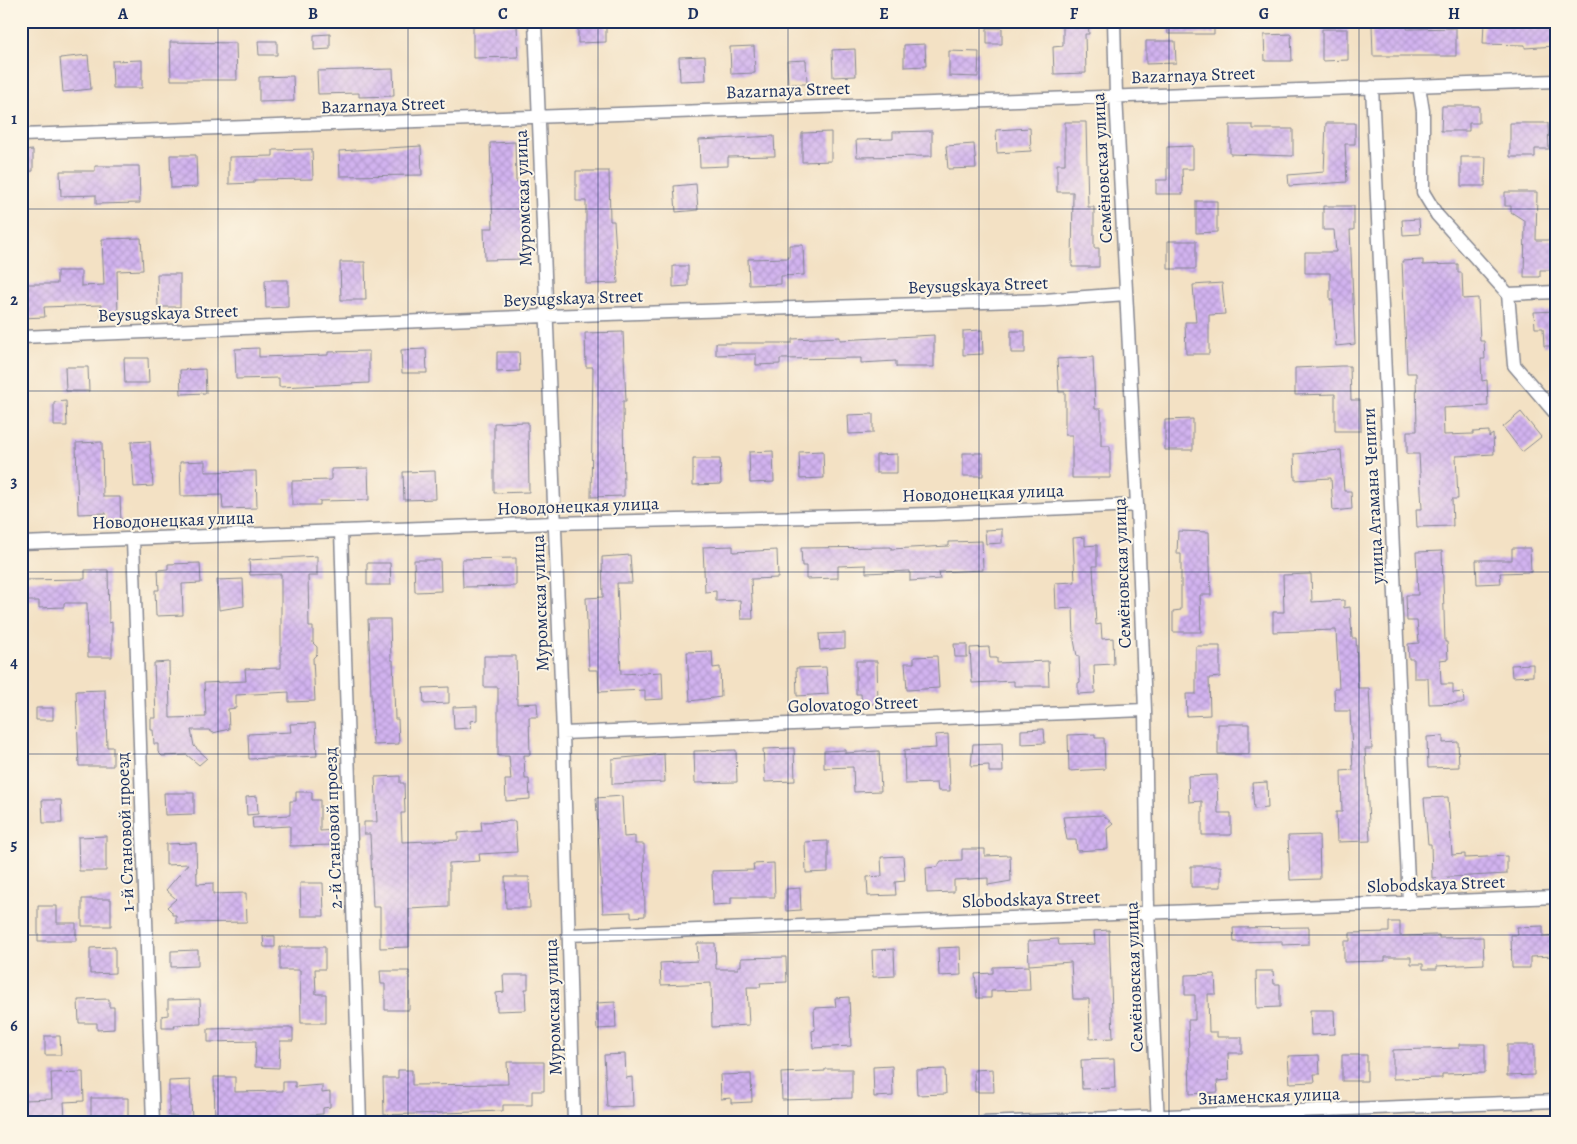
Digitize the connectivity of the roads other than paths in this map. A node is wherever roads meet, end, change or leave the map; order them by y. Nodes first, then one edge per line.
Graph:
1 (535, 21) edge
2 (1114, 21) edge
3 (1556, 81) edge
4 (1419, 86) junction
5 (1372, 87) junction
6 (1116, 95) junction
7 (537, 117) junction
8 (21, 135) edge
9 (1556, 292) edge
10 (1126, 294) junction
11 (1508, 294) junction
12 (546, 316) junction
13 (21, 337) edge
14 (1556, 414) edge
15 (1136, 505) junction
16 (554, 523) junction
17 (340, 531) junction
18 (133, 540) junction
19 (21, 543) edge
20 (1144, 710) junction
21 (563, 733) junction
22 (1556, 897) edge
23 (1409, 903) junction
24 (1148, 912) junction
25 (568, 935) junction
26 (1556, 1101) edge
27 (1158, 1120) edge
28 (153, 1123) edge
29 (360, 1123) edge
30 (574, 1123) edge
31 (983, 1123) edge

1 - 7 street, Муромская улица
2 - 6 street, Семёновская улица
3 - 4 street, Bazarnaya Street
4 - 5 street, Bazarnaya Street
4 - 11 street
5 - 6 street, Bazarnaya Street
5 - 23 street, улица Атамана Чепиги
6 - 7 street, Bazarnaya Street
6 - 10 street, Семёновская улица
7 - 8 street, Bazarnaya Street
7 - 12 street, Муромская улица
9 - 11 street
10 - 12 street, Beysugskaya Street
10 - 15 street, Семёновская улица
11 - 14 street
12 - 13 street, Beysugskaya Street
12 - 16 street, Муромская улица
15 - 16 street, Новодонецкая улица
15 - 20 street, Семёновская улица
16 - 17 street, Новодонецкая улица
16 - 21 street, Муромская улица
17 - 18 street, Новодонецкая улица
17 - 29 street, 2-й Становой проезд
18 - 19 street, Новодонецкая улица
18 - 28 street, 1-й Становой проезд
20 - 21 street, Golovatogo Street
20 - 24 street, Семёновская улица
21 - 25 street, Муромская улица
22 - 23 street, Slobodskaya Street
23 - 24 street, Slobodskaya Street
24 - 25 street, Slobodskaya Street
24 - 27 street, Семёновская улица
25 - 30 street, Муромская улица
26 - 27 street, Знаменская улица
27 - 31 street, Знаменская улица

